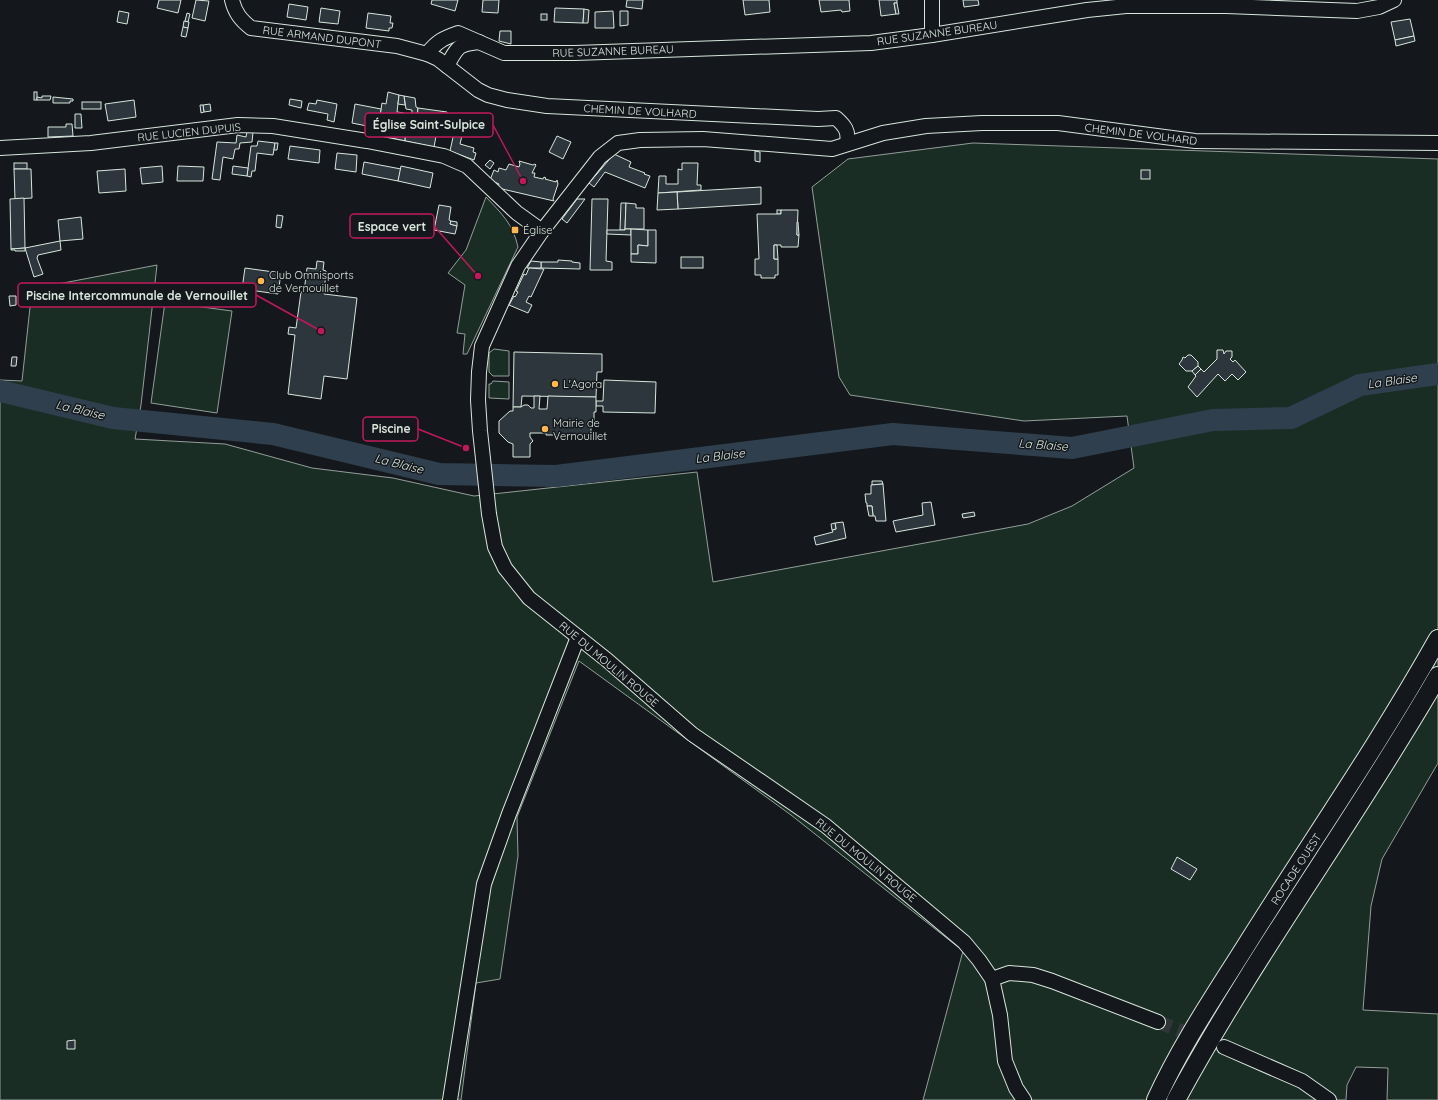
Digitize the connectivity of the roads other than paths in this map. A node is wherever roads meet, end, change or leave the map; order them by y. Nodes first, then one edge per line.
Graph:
1 (232, 0) edge
2 (932, 0) edge
3 (1394, 0) edge
4 (1226, 3) edge
5 (932, 35) junction
6 (479, 42) junction
7 (428, 54) junction
8 (447, 66) junction
9 (847, 143) junction
10 (1438, 143) edge
11 (0, 148) edge
12 (542, 230) junction
13 (578, 637) junction
14 (1438, 639) edge
15 (1438, 676) edge
16 (992, 979) junction
17 (1158, 1022) tunnel mouth
18 (1224, 1047) tunnel mouth
19 (450, 1100) edge
20 (1024, 1100) edge
21 (1156, 1100) edge
22 (1176, 1100) edge
23 (1329, 1100) edge

1 - 7 street, RUE ARMAND DUPONT
2 - 5 street
3 - 4 street, RUE SUZANNE BUREAU
4 - 5 street, RUE SUZANNE BUREAU
5 - 6 street, RUE SUZANNE BUREAU
6 - 7 street, RUE SUZANNE BUREAU
6 - 8 street
7 - 8 street, CHEMIN DE VOLHARD
8 - 9 street, CHEMIN DE VOLHARD
9 - 10 street, CHEMIN DE VOLHARD
9 - 12 street, CHEMIN DE VOLHARD
11 - 12 street, RUE LUCIEN DUPUIS
12 - 13 street, RUE DU MOULIN ROUGE
13 - 16 street, RUE DU MOULIN ROUGE
13 - 19 street
14 - 21 main road, ROCADE OUEST
15 - 22 main road, ROCADE OUEST
16 - 17 street
16 - 20 street, RUE DU MOULIN ROUGE
18 - 23 street

